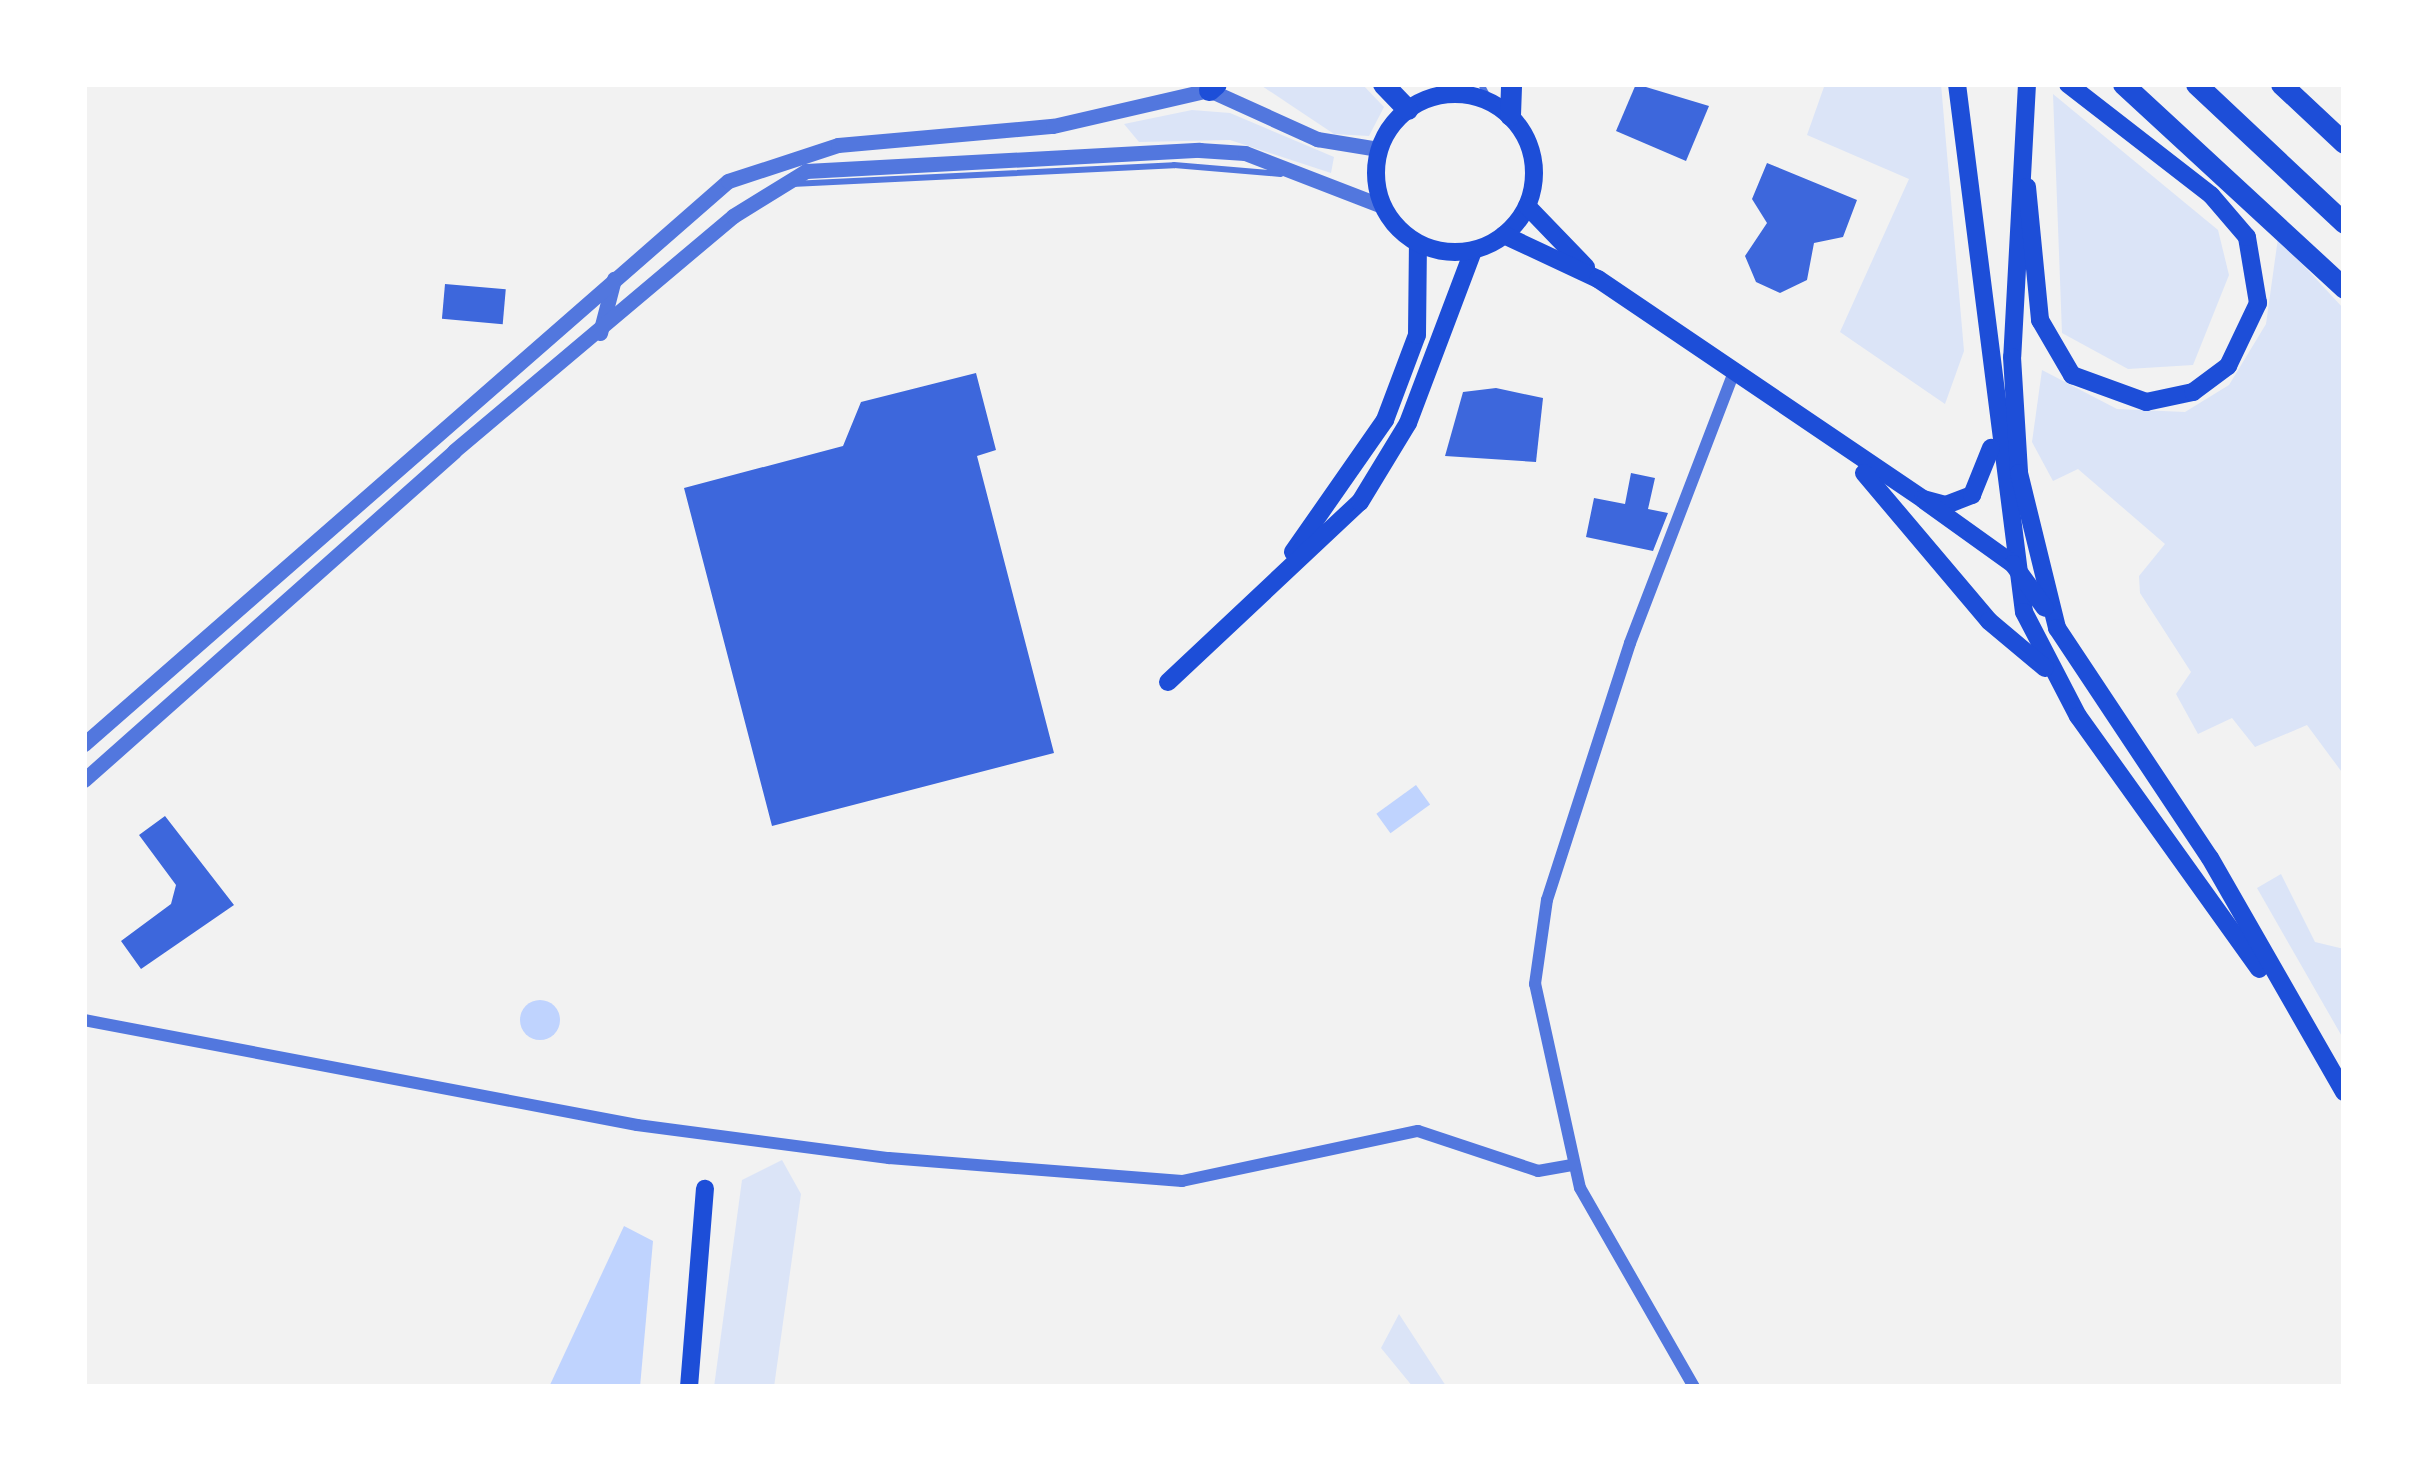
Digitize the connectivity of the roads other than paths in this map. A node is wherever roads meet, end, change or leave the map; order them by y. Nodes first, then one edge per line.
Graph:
1 (1383, 84) edge
2 (1511, 84) edge
3 (1957, 84) edge
4 (2027, 84) edge
5 (2068, 84) edge
6 (2123, 84) edge
7 (2196, 84) edge
8 (2281, 84) edge
9 (1213, 87) edge
10 (1486, 93) edge
11 (1420, 98) edge
12 (1510, 115) junction
13 (2026, 118) junction
14 (2344, 143) edge
15 (1378, 149) junction
16 (1382, 206) junction
17 (1527, 206) junction
18 (2344, 223) edge
19 (1504, 235) junction
20 (1418, 244) junction
21 (1473, 250) junction
22 (614, 279) junction
23 (1598, 279) junction
24 (2344, 288) edge
25 (600, 333) junction
26 (1733, 374) junction
27 (1991, 411) junction
28 (1849, 457) junction
29 (1923, 499) junction
30 (2013, 564) junction
31 (1264, 590) junction
32 (2057, 628) junction
33 (2049, 671) junction
34 (1168, 682) dead end
35 (84, 744) edge
36 (84, 780) edge
37 (84, 1020) edge
38 (2302, 1029) junction
39 (2344, 1092) edge
40 (1573, 1165) junction
41 (705, 1189) dead end
42 (689, 1387) edge
43 (1694, 1387) edge

1 - 11 highway
2 - 12 highway
3 - 27 main road
4 - 13 main road
5 - 13 main road
6 - 24 highway
7 - 18 highway
8 - 14 highway
9 - 15 street
9 - 22 street
10 - 11 main road
10 - 12 main road
11 - 15 main road
12 - 17 main road
13 - 32 main road
15 - 16 main road
16 - 20 main road
16 - 25 street
17 - 19 main road
17 - 23 main road
19 - 21 main road
19 - 23 main road
20 - 21 main road
20 - 31 main road
21 - 31 main road
22 - 25 street
22 - 35 street
23 - 26 main road
25 - 36 street
26 - 28 main road
26 - 40 street
27 - 29 main road
27 - 30 main road
28 - 29 main road
28 - 33 main road
29 - 30 main road
30 - 32 main road
30 - 33 main road
31 - 34 main road
32 - 38 main road
33 - 38 main road
37 - 40 street
38 - 39 main road
40 - 43 street
41 - 42 main road

